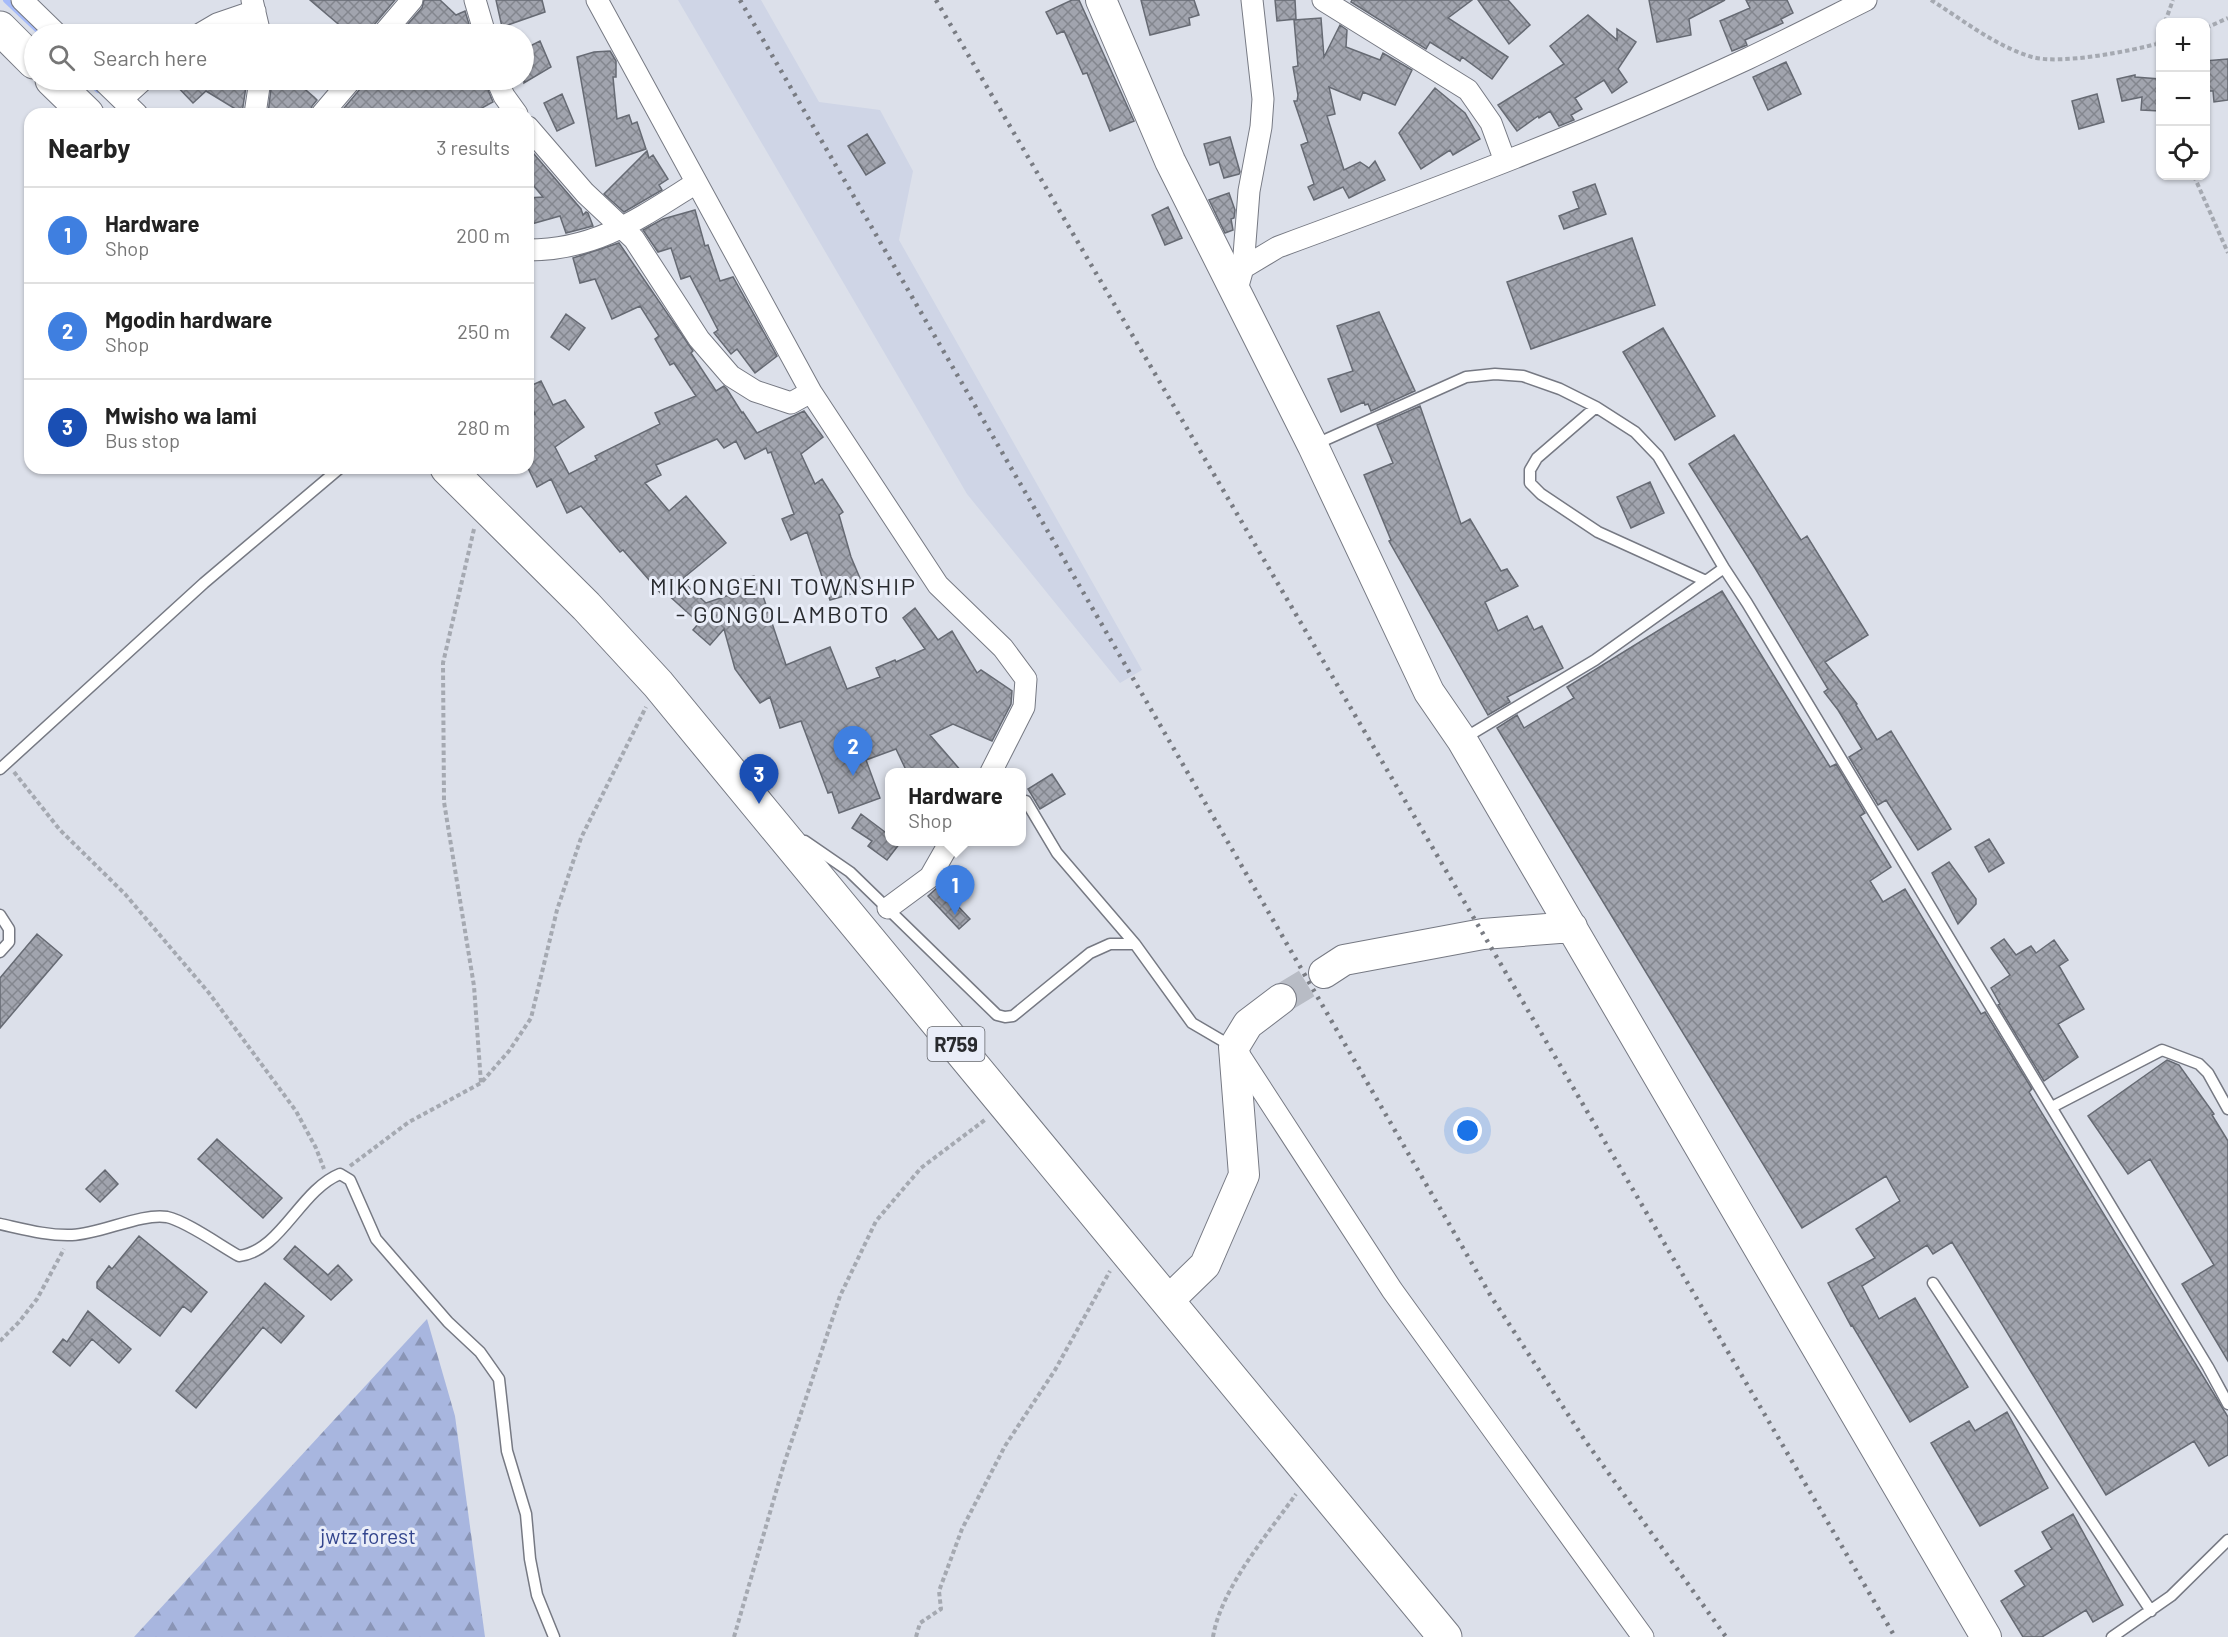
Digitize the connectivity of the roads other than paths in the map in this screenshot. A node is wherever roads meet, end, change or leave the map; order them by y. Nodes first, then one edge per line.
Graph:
1 (22, 0) edge
2 (412, 0) edge
3 (476, 0) edge
4 (597, 0) edge
5 (1101, 0) edge
6 (1252, 0) edge
7 (1323, 0) edge
8 (1866, 0) edge
9 (254, 5) edge
10 (47, 24) edge
11 (217, 24) edge
12 (258, 24) edge
13 (392, 24) edge
14 (482, 24) edge
15 (0, 28) edge
16 (24, 52) edge
17 (62, 90) edge
18 (112, 90) edge
19 (138, 90) edge
20 (259, 90) edge
21 (342, 90) edge
22 (501, 90) edge
23 (129, 107) edge
24 (81, 108) edge
25 (256, 108) edge
26 (327, 108) edge
27 (513, 108) edge
28 (534, 135) edge
29 (1505, 161) junction
30 (696, 183) junction
31 (622, 229) junction
32 (534, 250) edge
33 (1239, 280) junction
34 (810, 392) junction
35 (1596, 407) junction
36 (1313, 446) junction
37 (333, 474) edge
38 (453, 474) edge
39 (1724, 568) junction
40 (1706, 581) junction
41 (1462, 740) junction
42 (3, 766) edge
43 (993, 768) edge
44 (1026, 801) dead end
45 (765, 814) junction
46 (949, 846) edge
47 (888, 908) junction
48 (0, 915) edge
49 (1572, 927) junction
50 (1135, 944) junction
51 (0, 952) edge
52 (1324, 973) tunnel mouth
53 (1281, 999) tunnel mouth
54 (1234, 1047) junction
55 (2052, 1107) junction
56 (2228, 1109) edge
57 (0, 1224) edge
58 (1933, 1283) dead end
59 (1168, 1301) junction
60 (2228, 1404) edge
61 (2228, 1540) edge
62 (2151, 1611) junction
63 (554, 1637) edge
64 (1445, 1637) edge
65 (1643, 1637) edge
66 (1986, 1637) edge
67 (2112, 1637) edge

1 - 10 street
2 - 13 street
3 - 14 street
4 - 30 street
5 - 33 street
6 - 33 street
7 - 29 street
8 - 29 street
9 - 11 street
9 - 12 street
15 - 16 main road
17 - 24 main road
18 - 23 street
19 - 23 street
20 - 25 street
21 - 26 street
22 - 27 street
28 - 31 street
29 - 33 street
30 - 31 street
30 - 34 street
31 - 32 street
31 - 34 street
33 - 36 street
34 - 43 street
35 - 36 lane
35 - 39 lane
35 - 40 lane
36 - 41 street
37 - 42 lane
38 - 45 main road, R759
39 - 40 lane
39 - 55 lane
40 - 41 lane
41 - 49 street
44 - 50 lane
45 - 47 lane
45 - 59 main road, R759
46 - 47 street
47 - 50 lane
48 - 51 lane
49 - 52 street
49 - 66 street
50 - 54 lane
53 - 54 street
54 - 59 street
54 - 65 street
55 - 56 lane
55 - 60 lane
57 - 63 lane
58 - 62 lane
59 - 64 main road, R759
61 - 62 lane
62 - 67 lane

